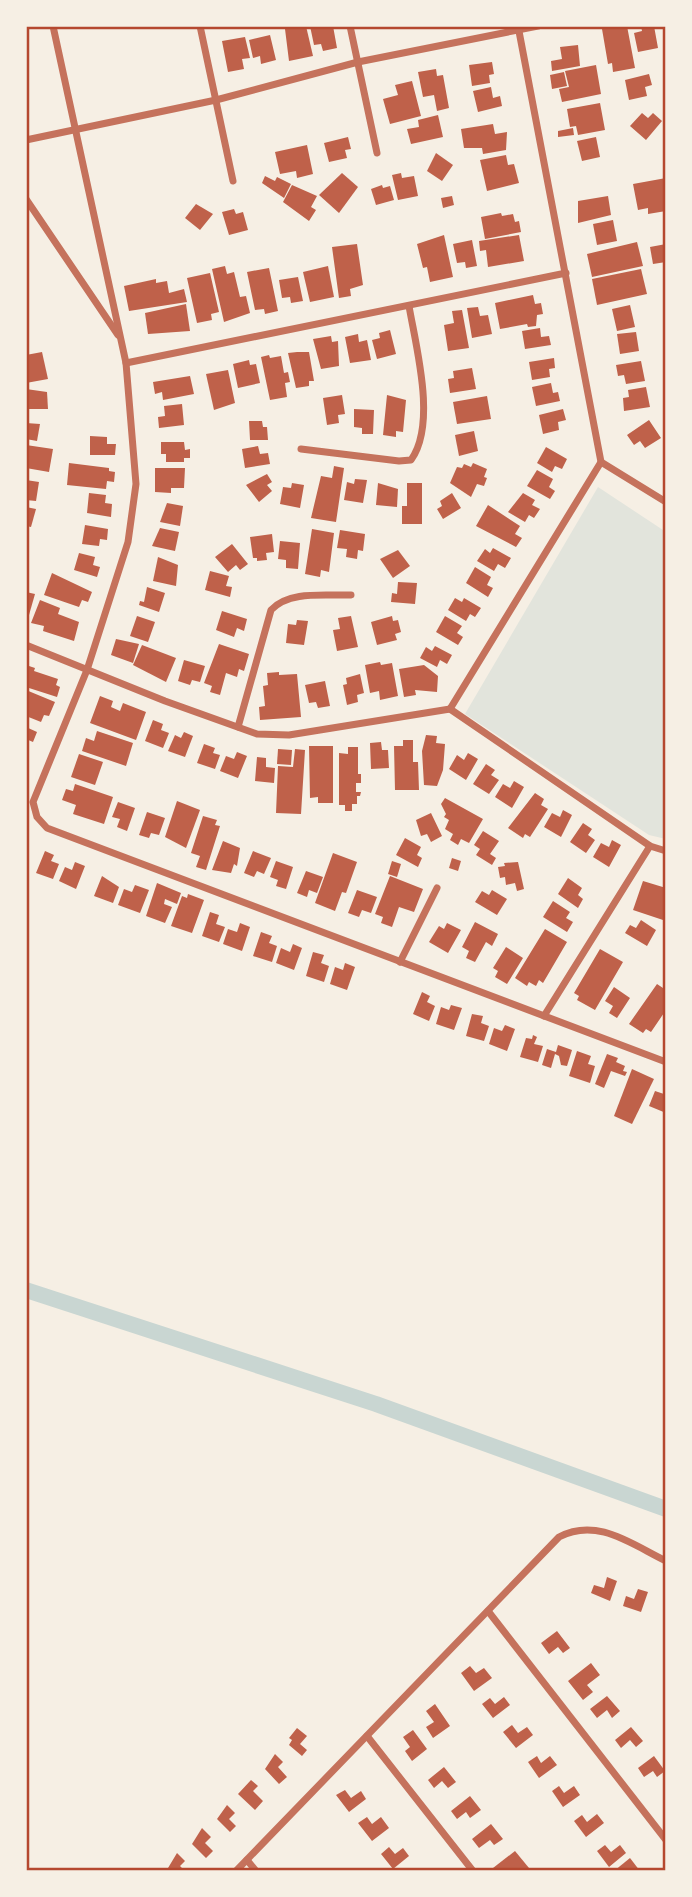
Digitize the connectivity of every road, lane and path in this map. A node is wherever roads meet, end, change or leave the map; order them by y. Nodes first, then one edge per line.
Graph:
1 (53, 26) edge
2 (200, 26) edge
3 (350, 26) edge
4 (538, 26) edge
5 (518, 28) edge
6 (358, 62) junction
7 (216, 100) junction
8 (75, 130) junction
9 (26, 140) edge
10 (377, 153) dead end
11 (233, 181) dead end
12 (26, 199) edge
13 (566, 273) junction
14 (409, 306) junction
15 (120, 338) junction
16 (126, 363) junction
17 (301, 449) dead end
18 (601, 462) junction
19 (666, 502) edge
20 (351, 595) dead end
21 (26, 645) edge
22 (88, 670) junction
23 (450, 709) junction
24 (238, 727) junction
25 (650, 846) junction
26 (666, 851) edge
27 (437, 888) dead end
28 (400, 962) junction
29 (544, 1016) junction
30 (666, 1062) edge
31 (666, 1560) edge
32 (488, 1611) junction
33 (366, 1736) junction
34 (666, 1840) edge
35 (247, 1860) junction
36 (236, 1871) edge
37 (256, 1871) edge
38 (473, 1871) edge

1 - 8 street
2 - 7 street
3 - 6 street
4 - 5 street
5 - 6 street
5 - 13 street
6 - 7 street
6 - 10 street
7 - 8 street
7 - 11 street
8 - 9 street
8 - 15 street
12 - 15 street
13 - 14 street
13 - 18 street
14 - 16 street
14 - 17 street
15 - 16 street
16 - 22 street
18 - 19 street
18 - 23 street
20 - 24 street
21 - 22 street
22 - 24 street
22 - 28 street
23 - 24 street
23 - 25 street
25 - 26 street
25 - 29 street
27 - 28 street
28 - 29 street
29 - 30 street
31 - 32 street
32 - 33 street
32 - 34 street
33 - 35 street
33 - 38 street
35 - 36 street
35 - 37 street

